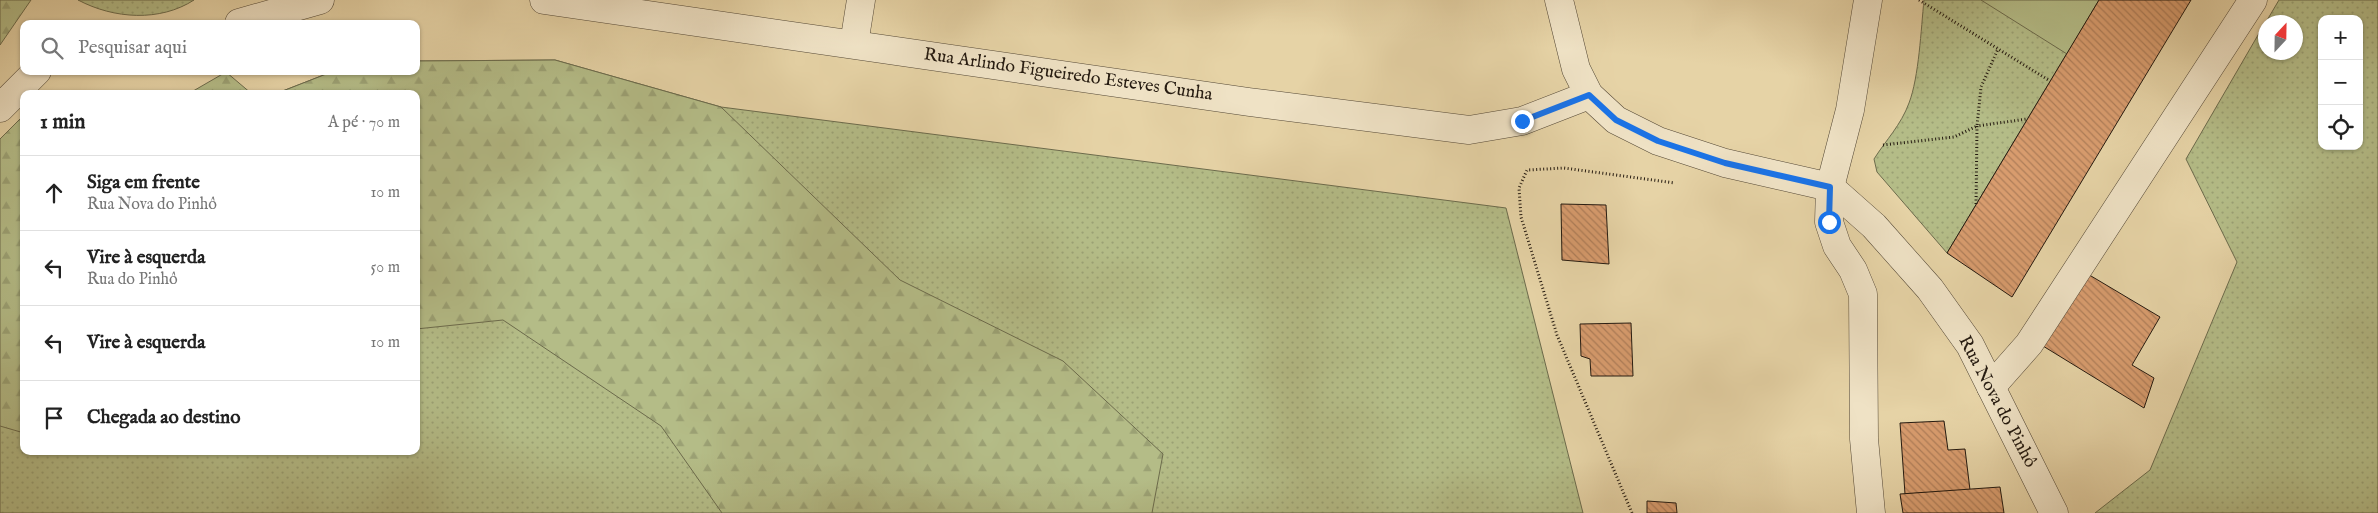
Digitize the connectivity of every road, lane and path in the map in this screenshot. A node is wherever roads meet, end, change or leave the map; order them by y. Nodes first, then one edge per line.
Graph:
1 (260, 0) edge
2 (320, 0) edge
3 (544, 0) edge
4 (860, 0) edge
5 (1560, 0) edge
6 (1868, 0) edge
7 (1920, 0) edge
8 (2253, 0) edge
9 (242, 20) edge
10 (250, 20) edge
11 (854, 44) junction
12 (1998, 49) junction
13 (33, 75) edge
14 (2050, 81) dead end
15 (1589, 95) junction
16 (0, 108) edge
17 (2028, 119) dead end
18 (1977, 126) junction
19 (1883, 145) dead end
20 (1681, 184) dead end
21 (1830, 187) junction
22 (1976, 204) dead end
23 (1991, 388) junction
24 (1632, 513) edge
25 (1871, 513) edge
26 (2054, 513) edge

1 - 9 street
2 - 10 street
3 - 11 street, Rua Arlindo Figueiredo Esteves Cunha
4 - 11 street
5 - 15 street
6 - 21 street
7 - 12 path
8 - 23 street
11 - 15 street, Rua Arlindo Figueiredo Esteves Cunha
12 - 14 path
12 - 18 path
13 - 16 street
15 - 21 street
17 - 18 path
18 - 19 path
18 - 22 path
20 - 24 path
21 - 23 street, Rua Nova do Pinhô
21 - 25 street
23 - 26 street, Rua Nova do Pinhô

